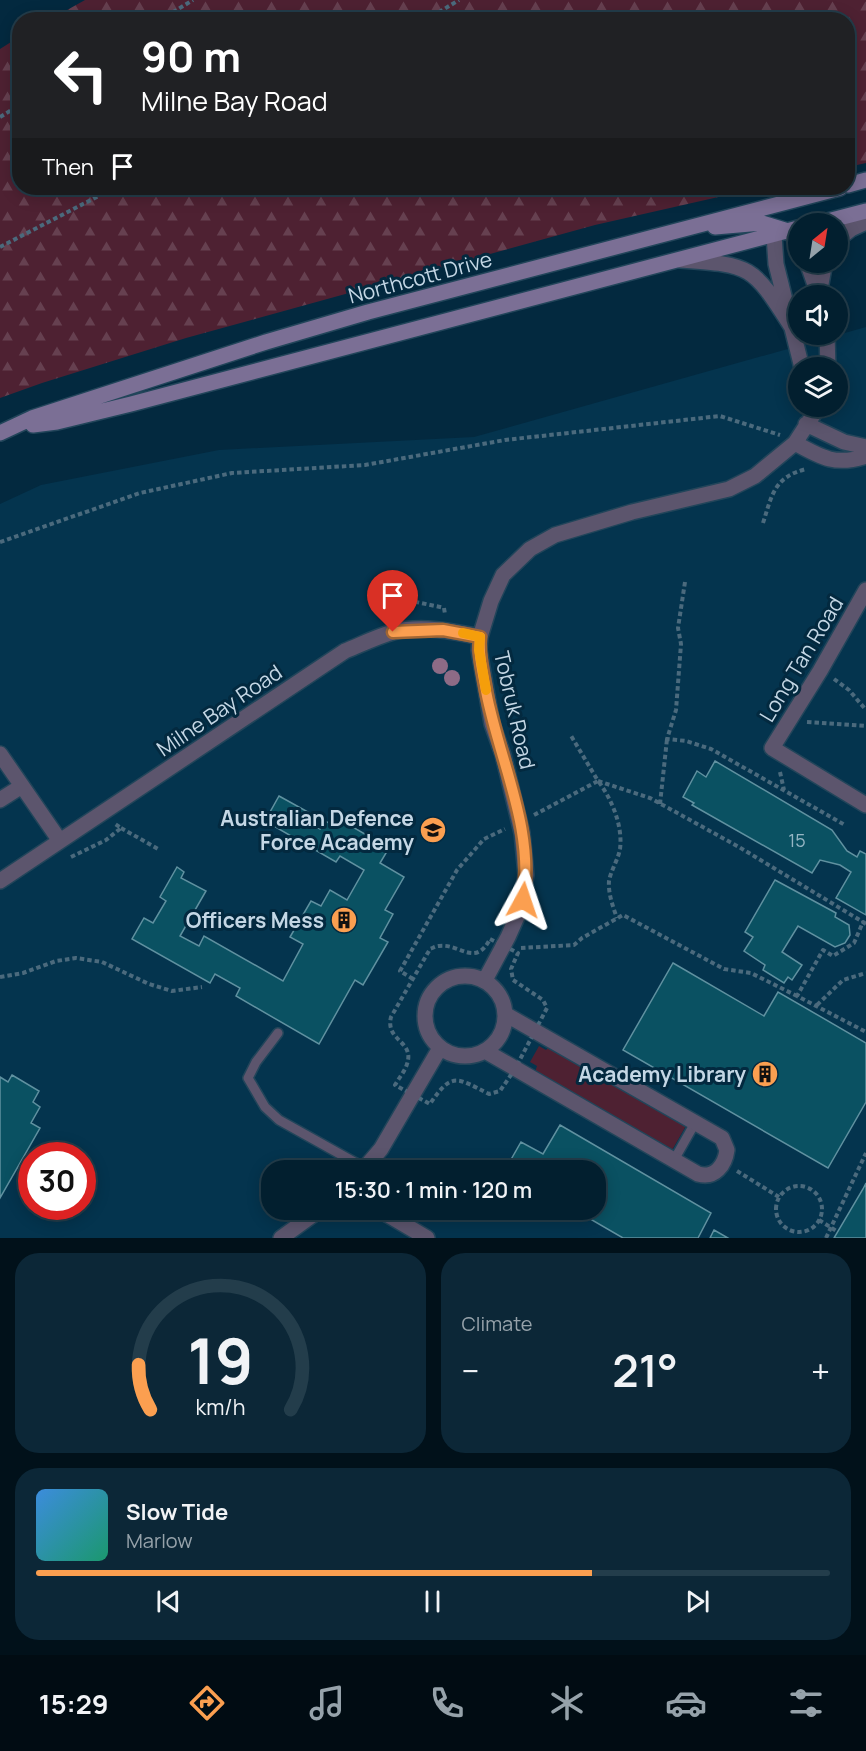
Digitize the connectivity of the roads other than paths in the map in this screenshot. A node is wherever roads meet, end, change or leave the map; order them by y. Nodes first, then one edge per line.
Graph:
1 (812, 195) edge
2 (808, 196) junction
3 (866, 211) edge
4 (848, 216) edge
5 (866, 222) edge
6 (694, 226) junction
7 (848, 231) edge
8 (787, 232) edge
9 (679, 260) junction
10 (788, 314) edge
11 (788, 321) edge
12 (806, 417) edge
13 (811, 417) edge
14 (806, 424) junction
15 (18, 426) junction
16 (0, 433) edge
17 (795, 443) junction
18 (866, 447) edge
19 (866, 456) edge
20 (866, 590) edge
21 (480, 637) junction
22 (0, 754) edge
23 (22, 786) junction
24 (0, 800) edge
25 (866, 805) edge
26 (60, 841) junction
27 (0, 881) edge
28 (485, 981) junction
29 (505, 1014) junction
30 (278, 1033) dead end
31 (440, 1048) junction
32 (485, 1051) junction
33 (695, 1123) junction
34 (348, 1160) edge
35 (372, 1160) edge
36 (674, 1160) junction
37 (306, 1220) edge
38 (397, 1220) edge
39 (281, 1238) edge
40 (427, 1238) edge

1 - 2 street, Northcott Drive
2 - 6 street, Northcott Drive
2 - 8 street
3 - 4 street
5 - 7 street
6 - 8 street
6 - 15 street, Northcott Drive
8 - 9 street, Northcott Drive
8 - 10 street
9 - 11 street
9 - 15 street, Northcott Drive
12 - 14 street, Tobruk Road
13 - 14 street, Tobruk Road
14 - 17 street, Tobruk Road
14 - 18 street
15 - 16 street, Northcott Drive
17 - 19 street
17 - 21 street, Tobruk Road
20 - 25 street, Long Tan Road
21 - 26 street, Milne Bay Road
21 - 28 street, Tobruk Road
22 - 23 street
23 - 24 street
23 - 26 street
26 - 27 street, Milne Bay Road
28 - 29 street
28 - 31 street
29 - 32 street
29 - 33 street
30 - 34 lane
31 - 32 street
31 - 35 street
32 - 36 street
33 - 36 lane
33 - 36 street
37 - 39 street
38 - 40 street

